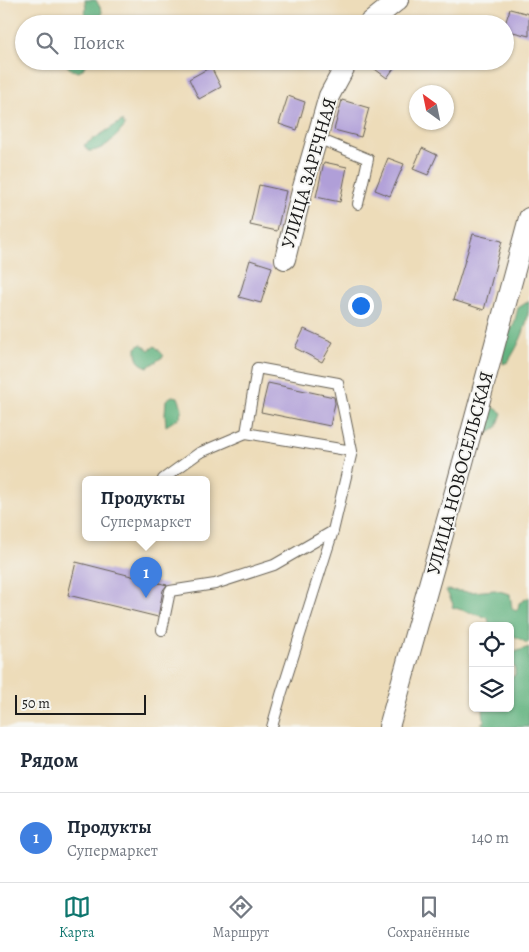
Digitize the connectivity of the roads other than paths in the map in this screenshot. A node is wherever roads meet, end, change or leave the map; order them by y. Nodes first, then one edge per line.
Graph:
1 (398, 0) edge
2 (379, 15) edge
3 (343, 70) edge
4 (317, 138) junction
5 (358, 204) dead end
6 (529, 218) edge
7 (285, 259) dead end
8 (246, 433) junction
9 (352, 451) junction
10 (167, 476) edge
11 (333, 531) junction
12 (162, 630) dead end
13 (272, 727) edge
14 (389, 727) edge

1 - 2 street
3 - 4 street, УЛИЦА ЗАРЕЧНАЯ
4 - 5 lane
4 - 7 street, УЛИЦА ЗАРЕЧНАЯ
6 - 14 street, УЛИЦА НОВОСЕЛЬСКАЯ
8 - 9 lane
8 - 9 lane
8 - 10 lane
9 - 11 lane
11 - 12 lane
11 - 13 lane

